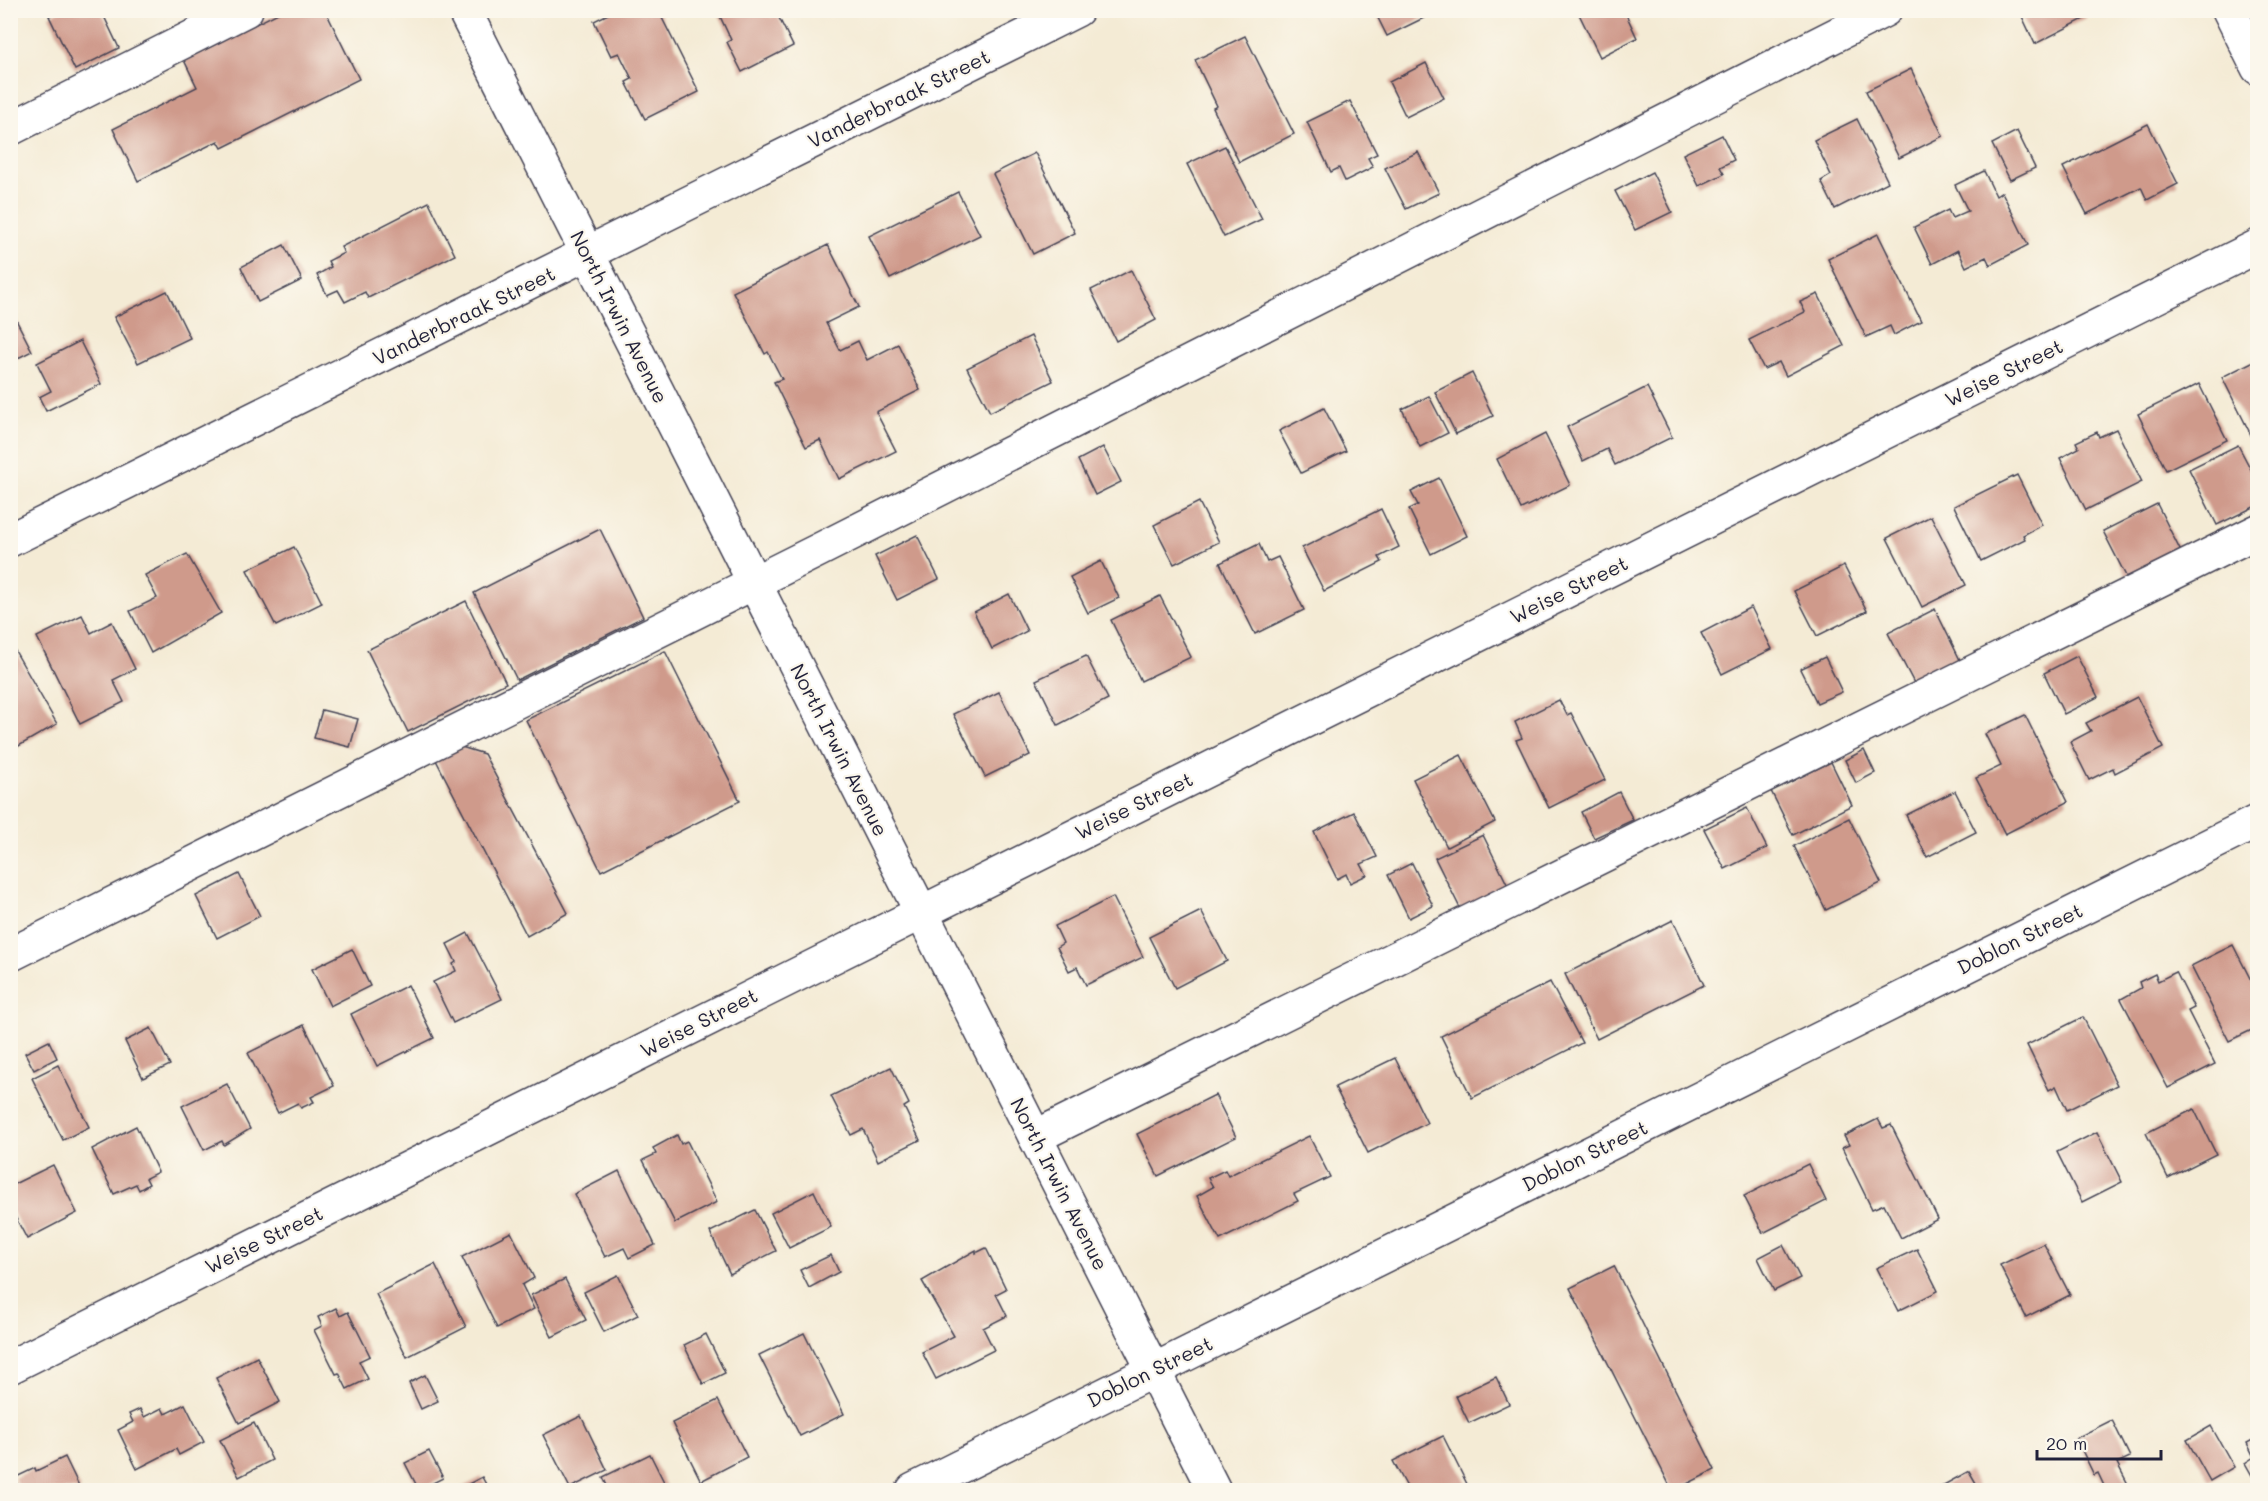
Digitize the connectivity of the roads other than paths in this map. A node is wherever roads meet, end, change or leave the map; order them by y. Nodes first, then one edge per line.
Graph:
1 (246, 10) edge
2 (464, 10) edge
3 (1077, 10) edge
4 (1885, 10) edge
5 (2229, 10) edge
6 (2258, 68) edge
7 (10, 129) edge
8 (2258, 246) edge
9 (588, 255) junction
10 (2258, 531) edge
11 (10, 540) edge
12 (754, 583) junction
13 (2258, 821) edge
14 (921, 913) junction
15 (10, 955) edge
16 (1035, 1137) junction
17 (10, 1367) edge
18 (1154, 1371) junction
19 (913, 1491) edge
20 (1214, 1491) edge

1 - 7 street
2 - 9 street, North Irwin Avenue
3 - 9 street, Vanderbraak Street
4 - 12 street
5 - 6 street
8 - 14 street, Weise Street
9 - 11 street, Vanderbraak Street
9 - 12 street, North Irwin Avenue
10 - 16 street
12 - 14 street, North Irwin Avenue
12 - 15 street
13 - 18 street, Doblon Street
14 - 16 street, North Irwin Avenue
14 - 17 street, Weise Street
16 - 18 street, North Irwin Avenue
18 - 19 street, Doblon Street
18 - 20 street, North Irwin Avenue

